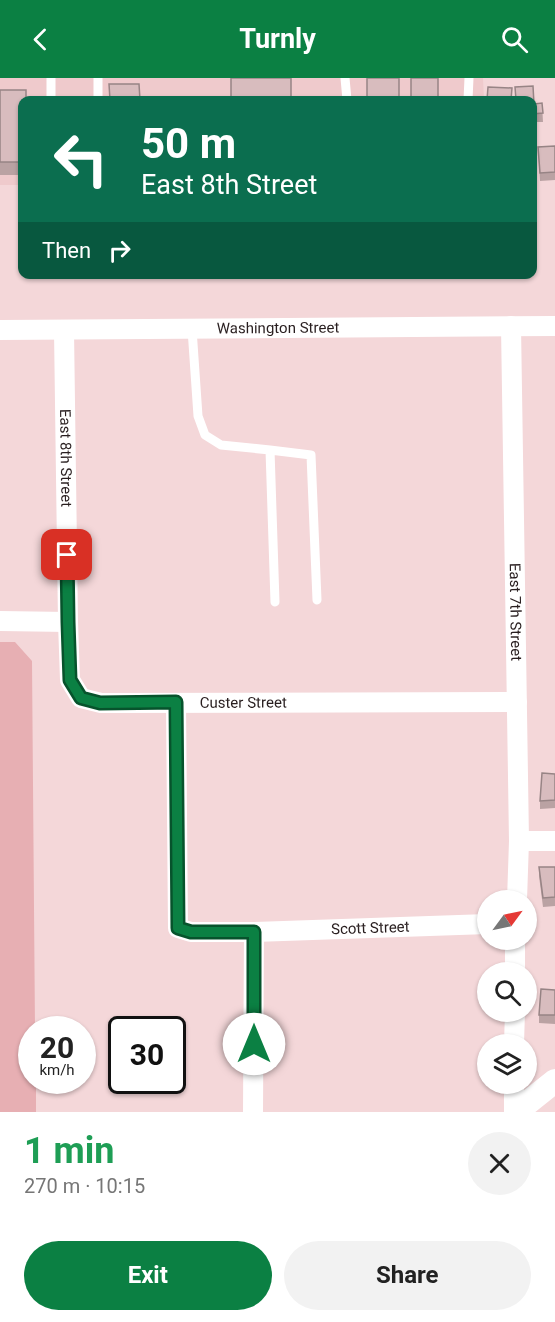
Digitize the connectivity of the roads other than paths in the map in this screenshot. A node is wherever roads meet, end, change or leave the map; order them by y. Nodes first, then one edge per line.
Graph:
1 (51, 78) edge
2 (98, 78) edge
3 (345, 78) edge
4 (469, 78) edge
5 (51, 96) edge
6 (98, 96) edge
7 (347, 96) edge
8 (468, 96) edge
9 (512, 326) junction
10 (555, 326) edge
11 (192, 329) junction
12 (0, 330) edge
13 (64, 330) junction
14 (270, 450) junction
15 (318, 600) dead end
16 (275, 602) dead end
17 (0, 621) edge
18 (68, 622) junction
19 (176, 702) junction
20 (517, 702) junction
21 (519, 841) junction
22 (555, 841) edge
23 (517, 890) edge
24 (477, 924) edge
25 (254, 932) junction
26 (555, 1081) edge
27 (514, 1094) edge
28 (254, 1112) edge
29 (515, 1112) edge

1 - 5 lane
2 - 6 lane
3 - 7 lane
4 - 8 lane
9 - 10 street, Washington Street
9 - 11 street, Washington Street
9 - 20 street, East 7th Street
11 - 13 street, Washington Street
11 - 14 lane
12 - 13 street, Washington Street
13 - 18 street, East 8th Street
14 - 15 lane
14 - 16 lane
17 - 18 street
18 - 19 street, Custer Street
19 - 20 street, Custer Street
19 - 25 street
20 - 21 street, East 7th Street
21 - 22 street
21 - 23 street, East 7th Street
24 - 25 street, Scott Street
25 - 28 street
26 - 29 street
27 - 29 street

